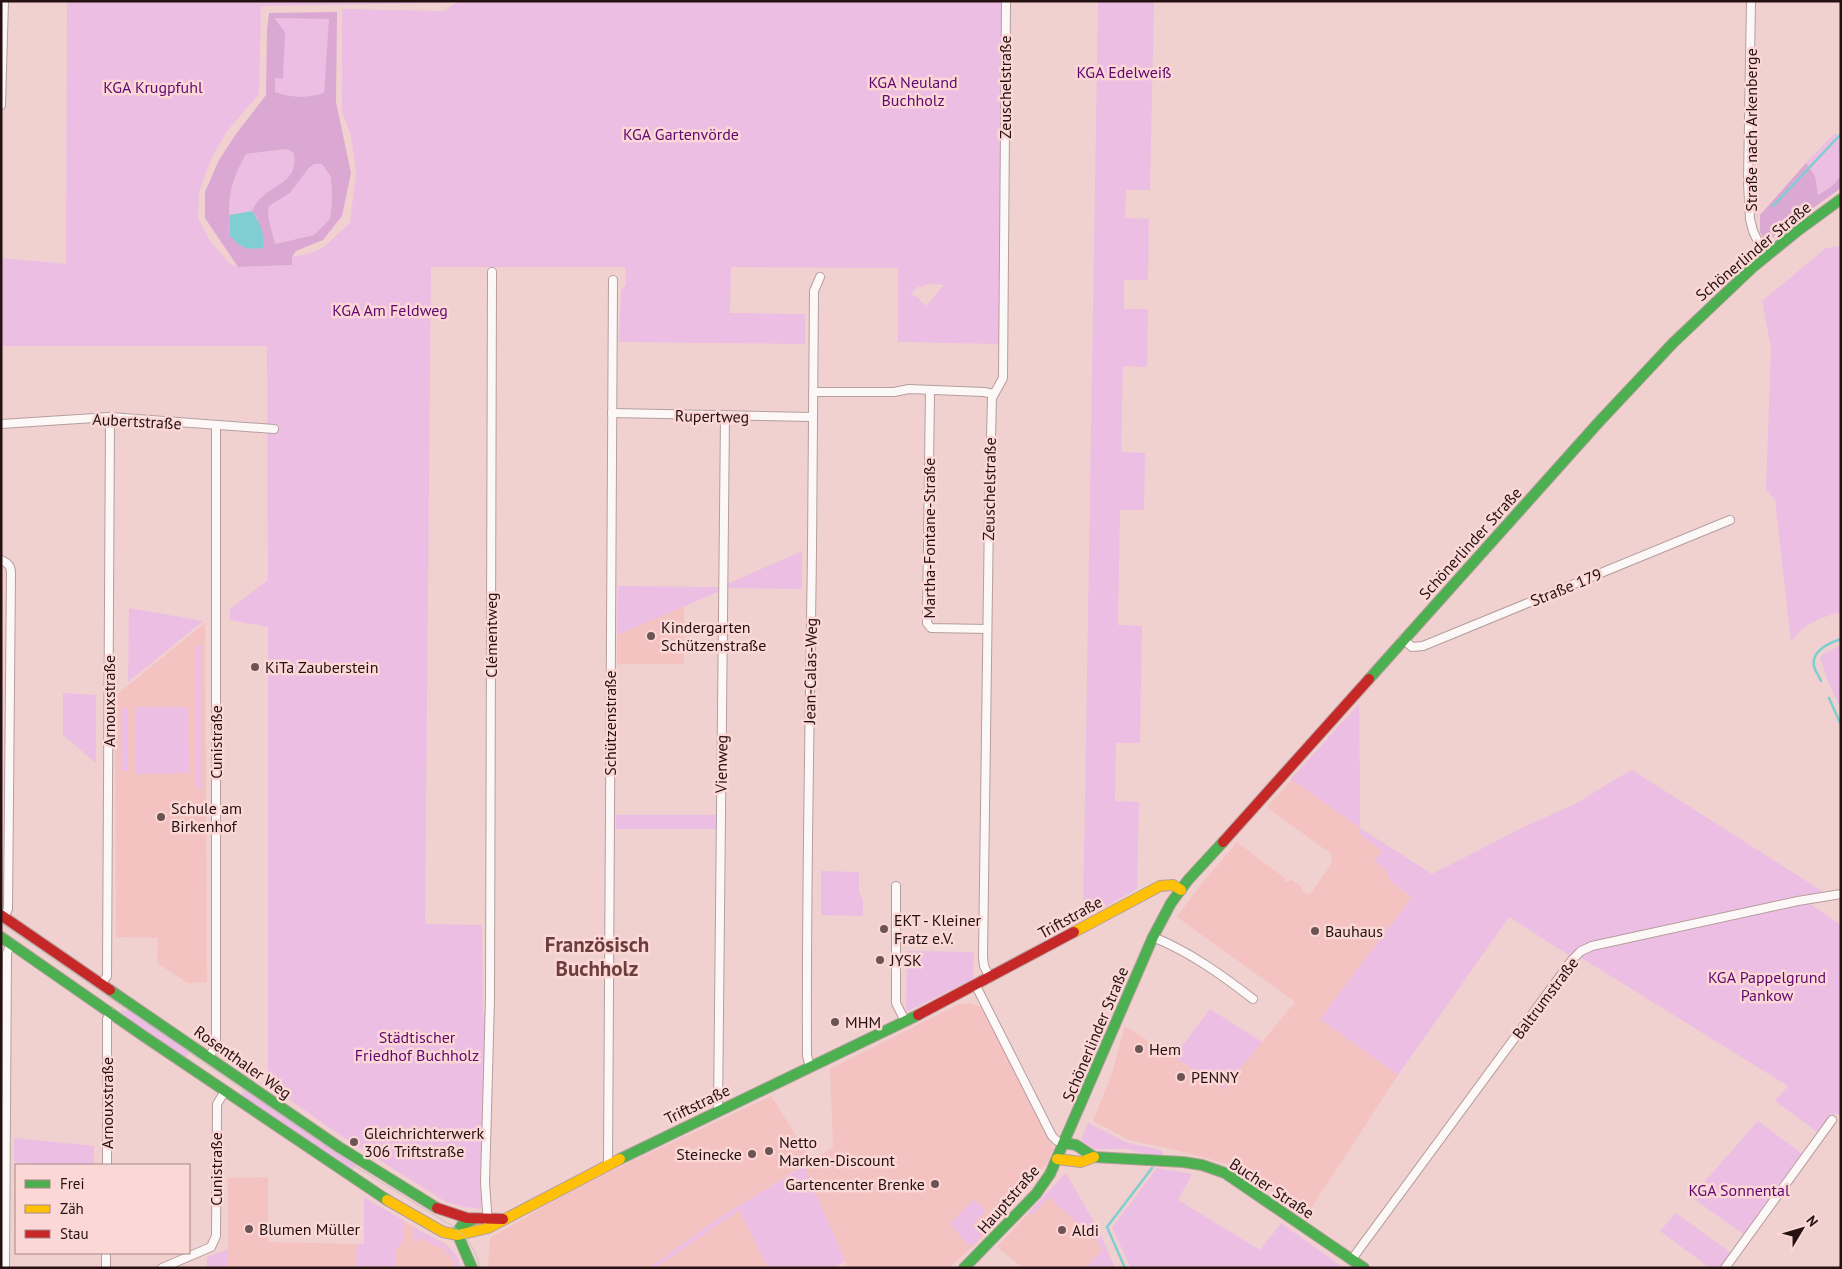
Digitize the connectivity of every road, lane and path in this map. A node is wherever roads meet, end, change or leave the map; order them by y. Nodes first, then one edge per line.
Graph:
1 (4, 1) edge
2 (1006, 1) edge
3 (1751, 1) edge
4 (1, 105) edge
5 (1841, 199) edge
6 (1766, 255) junction
7 (492, 272) dead end
8 (820, 277) dead end
9 (614, 280) dead end
10 (930, 390) junction
11 (813, 392) junction
12 (993, 394) junction
13 (612, 413) junction
14 (725, 416) junction
15 (110, 417) junction
16 (812, 417) junction
17 (1, 424) edge
18 (216, 426) junction
19 (274, 429) dead end
20 (1730, 520) dead end
21 (1, 560) edge
22 (987, 629) junction
23 (1403, 639) junction
24 (896, 886) dead end
25 (1181, 890) junction
26 (1841, 894) edge
27 (3, 916) edge
28 (1, 937) edge
29 (1153, 937) junction
30 (11, 943) junction
31 (990, 978) junction
32 (102, 983) junction
33 (976, 986) junction
34 (1253, 999) dead end
35 (111, 1012) junction
36 (905, 1021) junction
37 (209, 1057) junction
38 (810, 1066) junction
39 (198, 1073) junction
40 (236, 1076) junction
41 (226, 1091) junction
42 (718, 1111) junction
43 (1832, 1120) dead end
44 (1064, 1143) junction
45 (1094, 1157) junction
46 (1057, 1159) junction
47 (107, 1164) edge
48 (608, 1165) junction
49 (474, 1219) junction
50 (488, 1223) junction
51 (458, 1235) junction
52 (106, 1254) edge
53 (1352, 1259) junction
54 (5, 1268) edge
55 (106, 1268) edge
56 (162, 1268) edge
57 (472, 1268) edge
58 (964, 1268) edge
59 (1364, 1268) edge
60 (1726, 1268) edge

1 - 4 street
2 - 12 street, Zeuschelstraße
3 - 6 street, Straße nach Arkenberge
5 - 6 main road, Schönerlinder Straße
6 - 23 main road, Schönerlinder Straße
7 - 50 street, Clémentweg
8 - 11 street, Jean-Calas-Weg
9 - 13 street, Schützenstraße
10 - 11 street
10 - 12 street
10 - 22 street, Martha-Fontane-Straße
11 - 16 street, Jean-Calas-Weg
12 - 22 street, Zeuschelstraße
13 - 14 street, Rupertweg
13 - 48 street, Schützenstraße
14 - 16 street, Rupertweg
14 - 42 street, Vienweg
15 - 17 street, Aubertstraße
15 - 18 street, Aubertstraße
15 - 32 street, Arnouxstraße
16 - 38 street, Jean-Calas-Weg
18 - 19 street, Aubertstraße
18 - 37 street, Cunistraße
20 - 23 street, Straße 179
21 - 27 street
22 - 31 street, Zeuschelstraße
23 - 25 main road, Schönerlinder Straße
24 - 36 street
25 - 29 main road, Schönerlinder Straße
25 - 31 main road, Triftstraße
26 - 53 street, Baltrumstraße
27 - 32 main road, Rosenthaler Weg
28 - 30 main road, Rosenthaler Weg
29 - 34 street
29 - 44 main road, Schönerlinder Straße
30 - 35 main road, Rosenthaler Weg
30 - 54 street
31 - 33 main road, Triftstraße
32 - 37 main road, Rosenthaler Weg
33 - 36 main road, Triftstraße
33 - 44 street
35 - 39 main road, Rosenthaler Weg
35 - 47 street, Arnouxstraße
36 - 38 main road, Triftstraße
37 - 39 main road
37 - 40 main road, Rosenthaler Weg
38 - 42 main road, Triftstraße
39 - 41 main road, Rosenthaler Weg
40 - 41 main road
40 - 49 main road, Rosenthaler Weg
41 - 51 main road, Rosenthaler Weg
41 - 56 street, Cunistraße
42 - 48 main road, Triftstraße
43 - 60 street
44 - 45 main road, Bucher Straße
44 - 46 main road, Hauptstraße
45 - 46 main road, Bucher Straße
45 - 53 main road, Bucher Straße
46 - 58 main road, Hauptstraße
48 - 50 main road, Triftstraße
49 - 50 main road, Triftstraße
49 - 51 main road
50 - 51 main road, Triftstraße
51 - 57 main road
52 - 55 street
53 - 59 main road, Bucher Straße

